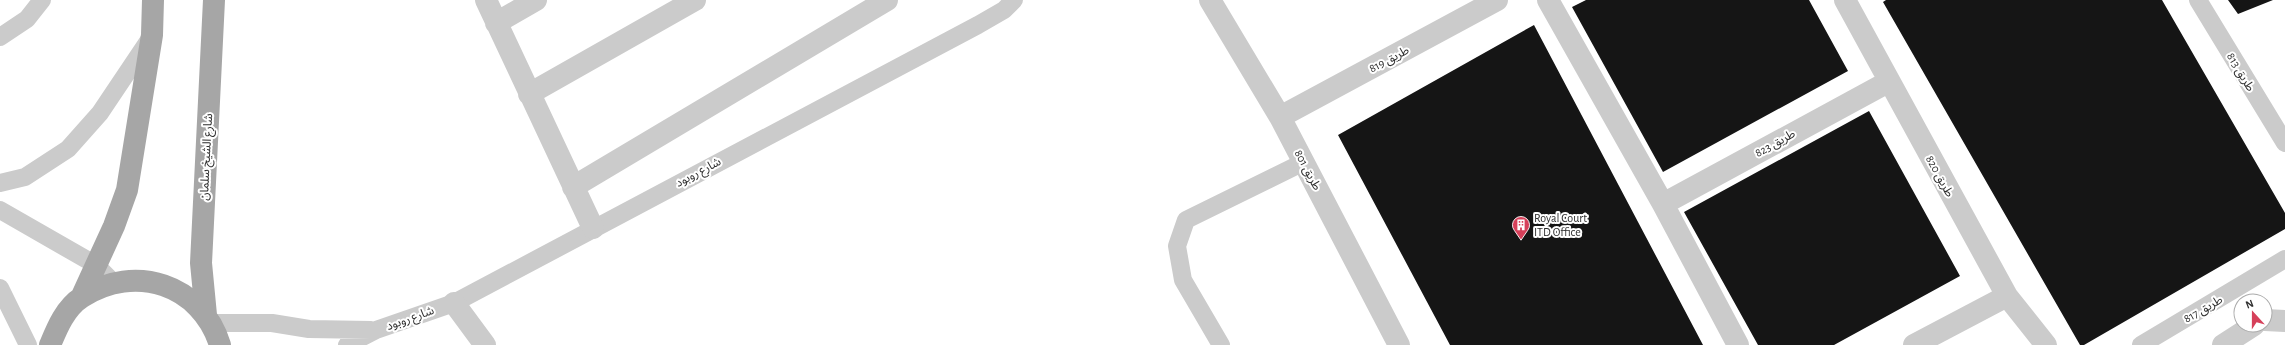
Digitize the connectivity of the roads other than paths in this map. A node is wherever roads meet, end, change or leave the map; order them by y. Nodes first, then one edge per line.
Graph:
1 (42, 0) edge
2 (153, 0) edge
3 (214, 0) edge
4 (486, 0) edge
5 (536, 0) edge
6 (695, 0) edge
7 (887, 0) edge
8 (1014, 0) edge
9 (1210, 0) edge
10 (1497, 0) edge
11 (1548, 0) edge
12 (1845, 0) edge
13 (2198, 0) edge
14 (496, 23) junction
15 (152, 35) junction
16 (0, 37) edge
17 (1888, 82) junction
18 (529, 94) junction
19 (1280, 117) junction
20 (2285, 143) edge
21 (1304, 162) junction
22 (0, 183) edge
23 (573, 187) junction
24 (1663, 204) junction
25 (0, 210) edge
26 (593, 228) junction
27 (2285, 259) edge
28 (96, 265) junction
29 (113, 282) junction
30 (0, 288) edge
31 (2007, 296) junction
32 (81, 298) junction
33 (454, 303) junction
34 (209, 319) junction
35 (376, 330) junction
36 (2242, 333) edge
37 (28, 345) edge
38 (50, 345) edge
39 (220, 345) edge
40 (347, 345) edge
41 (485, 345) edge
42 (1221, 345) edge
43 (1399, 345) edge
44 (1738, 345) edge
45 (1914, 345) edge
46 (2046, 345) edge
47 (2141, 345) edge
48 (2223, 345) edge

1 - 16 lane
2 - 15 main road
3 - 34 main road, شارع الشيخ سلمان
4 - 14 street
5 - 14 street
6 - 18 street
7 - 23 street
8 - 26 lane, شارع روبود
9 - 19 street, طريق 801
10 - 19 street, طريق 819
11 - 24 street
12 - 17 street, طريق 820
13 - 20 lane, طريق 813
14 - 18 street
15 - 22 lane
15 - 28 main road
17 - 24 street, طريق 823
17 - 31 street, طريق 820
18 - 23 street
19 - 21 street, طريق 801
21 - 42 lane
21 - 43 street, طريق 801
23 - 26 street
24 - 44 street
25 - 28 lane
26 - 33 lane, شارع روبود
27 - 47 lane, طريق 817
28 - 29 lane
28 - 32 main road
29 - 32 main road
29 - 34 main road
30 - 37 lane
31 - 45 street
31 - 46 street, طريق 820
32 - 38 main road
33 - 35 lane, شارع روبود
33 - 41 street
34 - 35 lane, شارع روبود
34 - 39 main road
35 - 40 lane, شارع روبود
36 - 48 street

